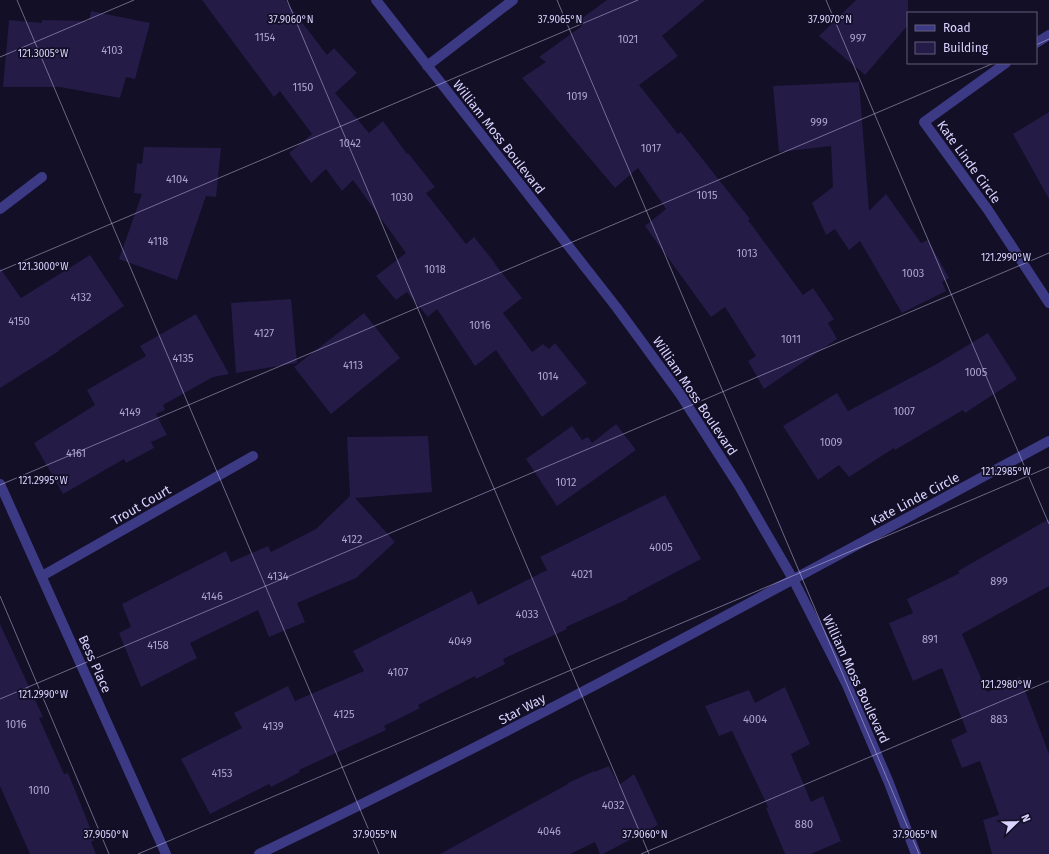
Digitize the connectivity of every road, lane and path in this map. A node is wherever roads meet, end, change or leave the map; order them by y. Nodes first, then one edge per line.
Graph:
1 (376, 0) edge
2 (513, 0) edge
3 (1049, 35) edge
4 (1037, 42) edge
5 (1005, 64) edge
6 (427, 66) junction
7 (42, 177) dead end
8 (0, 209) edge
9 (1049, 303) edge
10 (1049, 441) edge
11 (253, 456) dead end
12 (0, 484) edge
13 (42, 576) junction
14 (793, 579) junction
15 (166, 854) edge
16 (259, 854) edge
17 (916, 854) edge

1 - 6 street, William Moss Boulevard
2 - 6 street
3 - 4 street
5 - 9 street, Kate Linde Circle
6 - 14 street, William Moss Boulevard
7 - 8 street
10 - 14 street, Kate Linde Circle
11 - 13 street, Trout Court
12 - 13 street, Bess Place
13 - 15 street, Bess Place
14 - 16 street, Star Way
14 - 17 street, William Moss Boulevard

